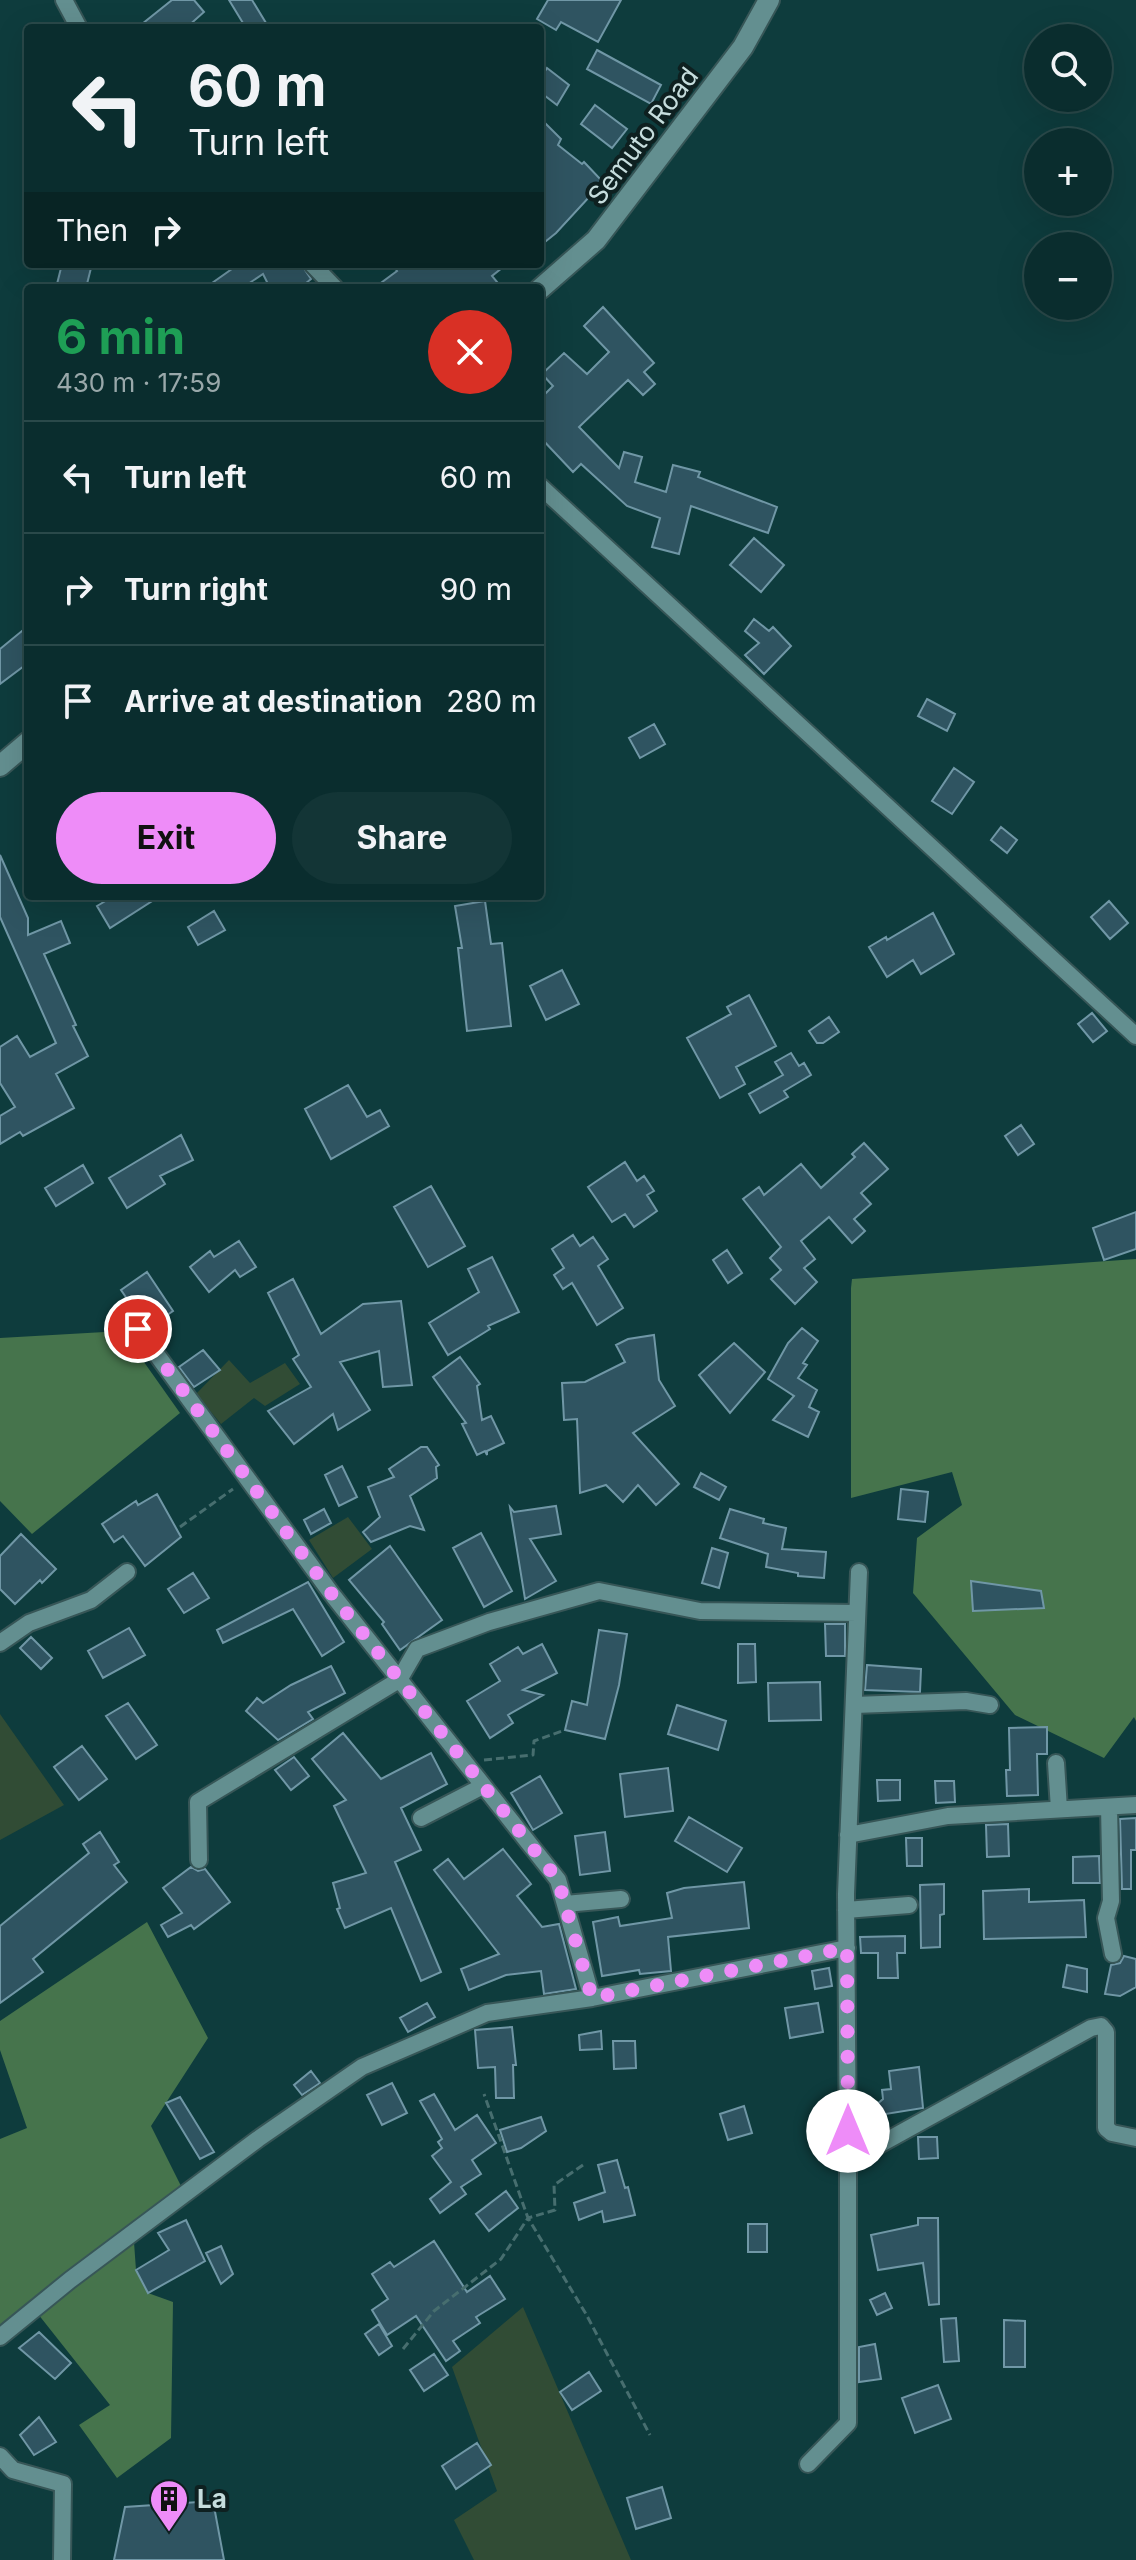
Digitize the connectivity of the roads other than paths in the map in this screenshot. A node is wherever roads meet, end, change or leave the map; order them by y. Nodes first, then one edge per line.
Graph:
1 (64, 0) edge
2 (769, 0) edge
3 (77, 24) edge
4 (316, 268) edge
5 (331, 284) edge
6 (544, 286) edge
7 (544, 490) edge
8 (24, 745) edge
9 (0, 766) edge
10 (1136, 1036) edge
11 (138, 1329) dead end
12 (127, 1572) dead end
13 (859, 1572) dead end
14 (857, 1613) junction
15 (0, 1643) edge
16 (399, 1680) junction
17 (854, 1705) junction
18 (990, 1705) dead end
19 (1056, 1763) dead end
20 (483, 1786) junction
21 (1136, 1805) edge
22 (1109, 1807) junction
23 (1059, 1809) junction
24 (421, 1818) dead end
25 (848, 1835) junction
26 (199, 1860) dead end
27 (621, 1899) dead end
28 (565, 1904) junction
29 (909, 1905) dead end
30 (846, 1910) junction
31 (847, 1948) junction
32 (1113, 1954) dead end
33 (592, 1998) junction
34 (1136, 2138) edge
35 (848, 2162) junction
36 (0, 2337) edge
37 (0, 2456) edge
38 (808, 2464) dead end
39 (62, 2560) edge

1 - 3 street
2 - 6 main road, Semuto Road
4 - 5 street
7 - 10 street
8 - 9 main road
11 - 16 street
12 - 15 street
13 - 14 street
14 - 16 street
14 - 17 street
16 - 20 street
16 - 26 street
17 - 18 street
17 - 25 street
19 - 23 street
20 - 24 street
20 - 28 street
21 - 22 street
22 - 23 street
22 - 32 street
23 - 25 street
25 - 30 street
27 - 28 street
28 - 33 street
29 - 30 street
30 - 31 street
31 - 33 street
31 - 35 street
33 - 36 street
34 - 35 street
35 - 38 street
37 - 39 street

